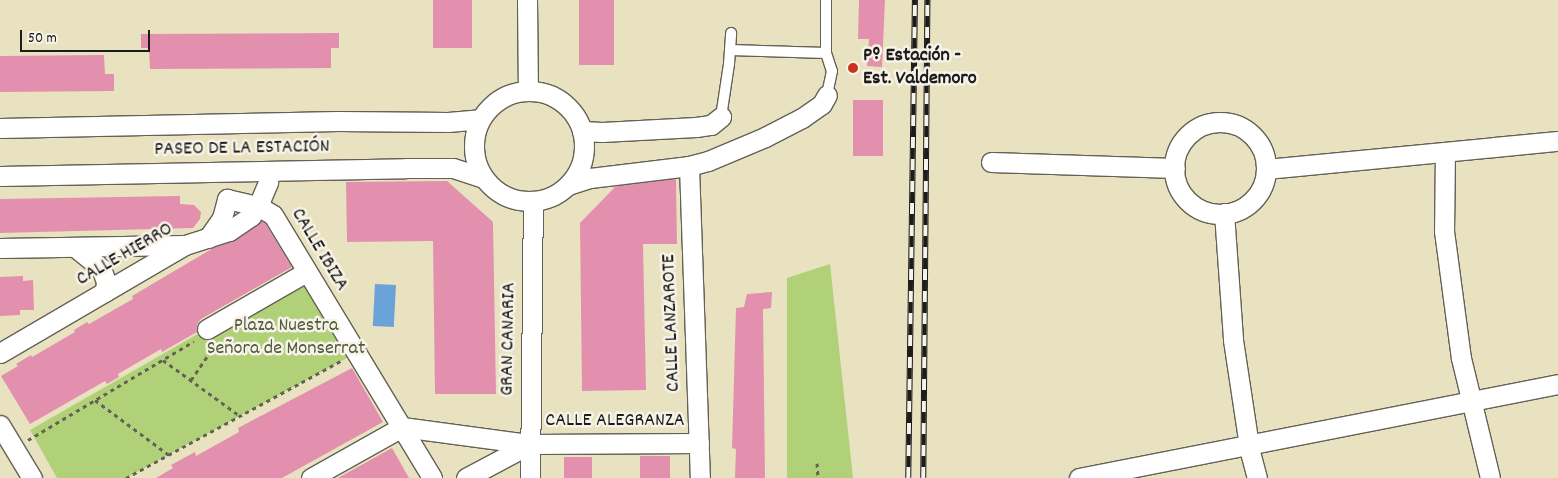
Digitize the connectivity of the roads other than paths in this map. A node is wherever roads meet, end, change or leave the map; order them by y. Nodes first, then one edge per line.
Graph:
1 (527, 0) edge
2 (826, 0) edge
3 (731, 33) dead end
4 (730, 50) junction
5 (826, 53) junction
6 (528, 90) junction
7 (826, 95) joint
8 (721, 117) joint
9 (480, 119) junction
10 (0, 128) edge
11 (582, 131) junction
12 (1558, 141) edge
13 (1445, 152) junction
14 (991, 162) dead end
15 (689, 166) junction
16 (1175, 168) junction
17 (1266, 169) junction
18 (269, 172) junction
19 (207, 173) junction
20 (0, 176) edge
21 (483, 178) junction
22 (568, 185) junction
23 (227, 199) junction
24 (532, 201) junction
25 (258, 206) junction
26 (1224, 213) junction
27 (208, 238) junction
28 (185, 245) junction
29 (75, 247) junction
30 (0, 248) edge
31 (306, 272) junction
32 (105, 292) junction
33 (202, 334) road end
34 (0, 353) edge
35 (1558, 384) edge
36 (1471, 401) junction
37 (0, 425) edge
38 (402, 427) junction
39 (699, 443) junction
40 (530, 444) junction
41 (1249, 444) junction
42 (32, 478) edge
43 (311, 478) edge
44 (432, 478) edge
45 (466, 478) edge
46 (530, 478) edge
47 (700, 478) edge
48 (1079, 478) edge
49 (1257, 478) edge
50 (1490, 478) edge

1 - 6 street
2 - 5 lane
3 - 4 lane
4 - 5 lane
4 - 8 lane
5 - 7 lane
6 - 9 street
6 - 11 street
7 - 15 street
8 - 11 street
9 - 10 street, PASEO DE LA ESTACIÓN
9 - 21 street
11 - 22 street
12 - 13 street
13 - 17 street
13 - 36 street
14 - 16 street
15 - 22 street
15 - 39 street, CALLE LANZAROTE
16 - 17 street
16 - 26 street
17 - 26 street
18 - 19 street, PASEO DE LA ESTACIÓN
18 - 21 street, PASEO DE LA ESTACIÓN
18 - 25 street
19 - 20 street, PASEO DE LA ESTACIÓN
19 - 23 street
21 - 24 street
22 - 24 street
23 - 25 street, CALLE IBIZA
23 - 27 street
24 - 40 street, GRAN CANARIA
25 - 27 street, CALLE HIERRO
25 - 31 street, CALLE IBIZA
26 - 41 street
27 - 28 street, CALLE HIERRO
28 - 29 street
28 - 32 street, CALLE HIERRO
29 - 30 street
29 - 32 street
31 - 33 street
31 - 38 street, CALLE IBIZA
32 - 34 street, CALLE HIERRO
35 - 36 street
36 - 41 street
36 - 50 street
37 - 42 street
38 - 40 street, CALLE ALEGRANZA
38 - 43 street
38 - 44 street, CALLE IBIZA
39 - 40 street, CALLE ALEGRANZA
39 - 47 street, CALLE LANZAROTE
40 - 45 street
40 - 46 street, GRAN CANARIA
41 - 48 street
41 - 49 street

